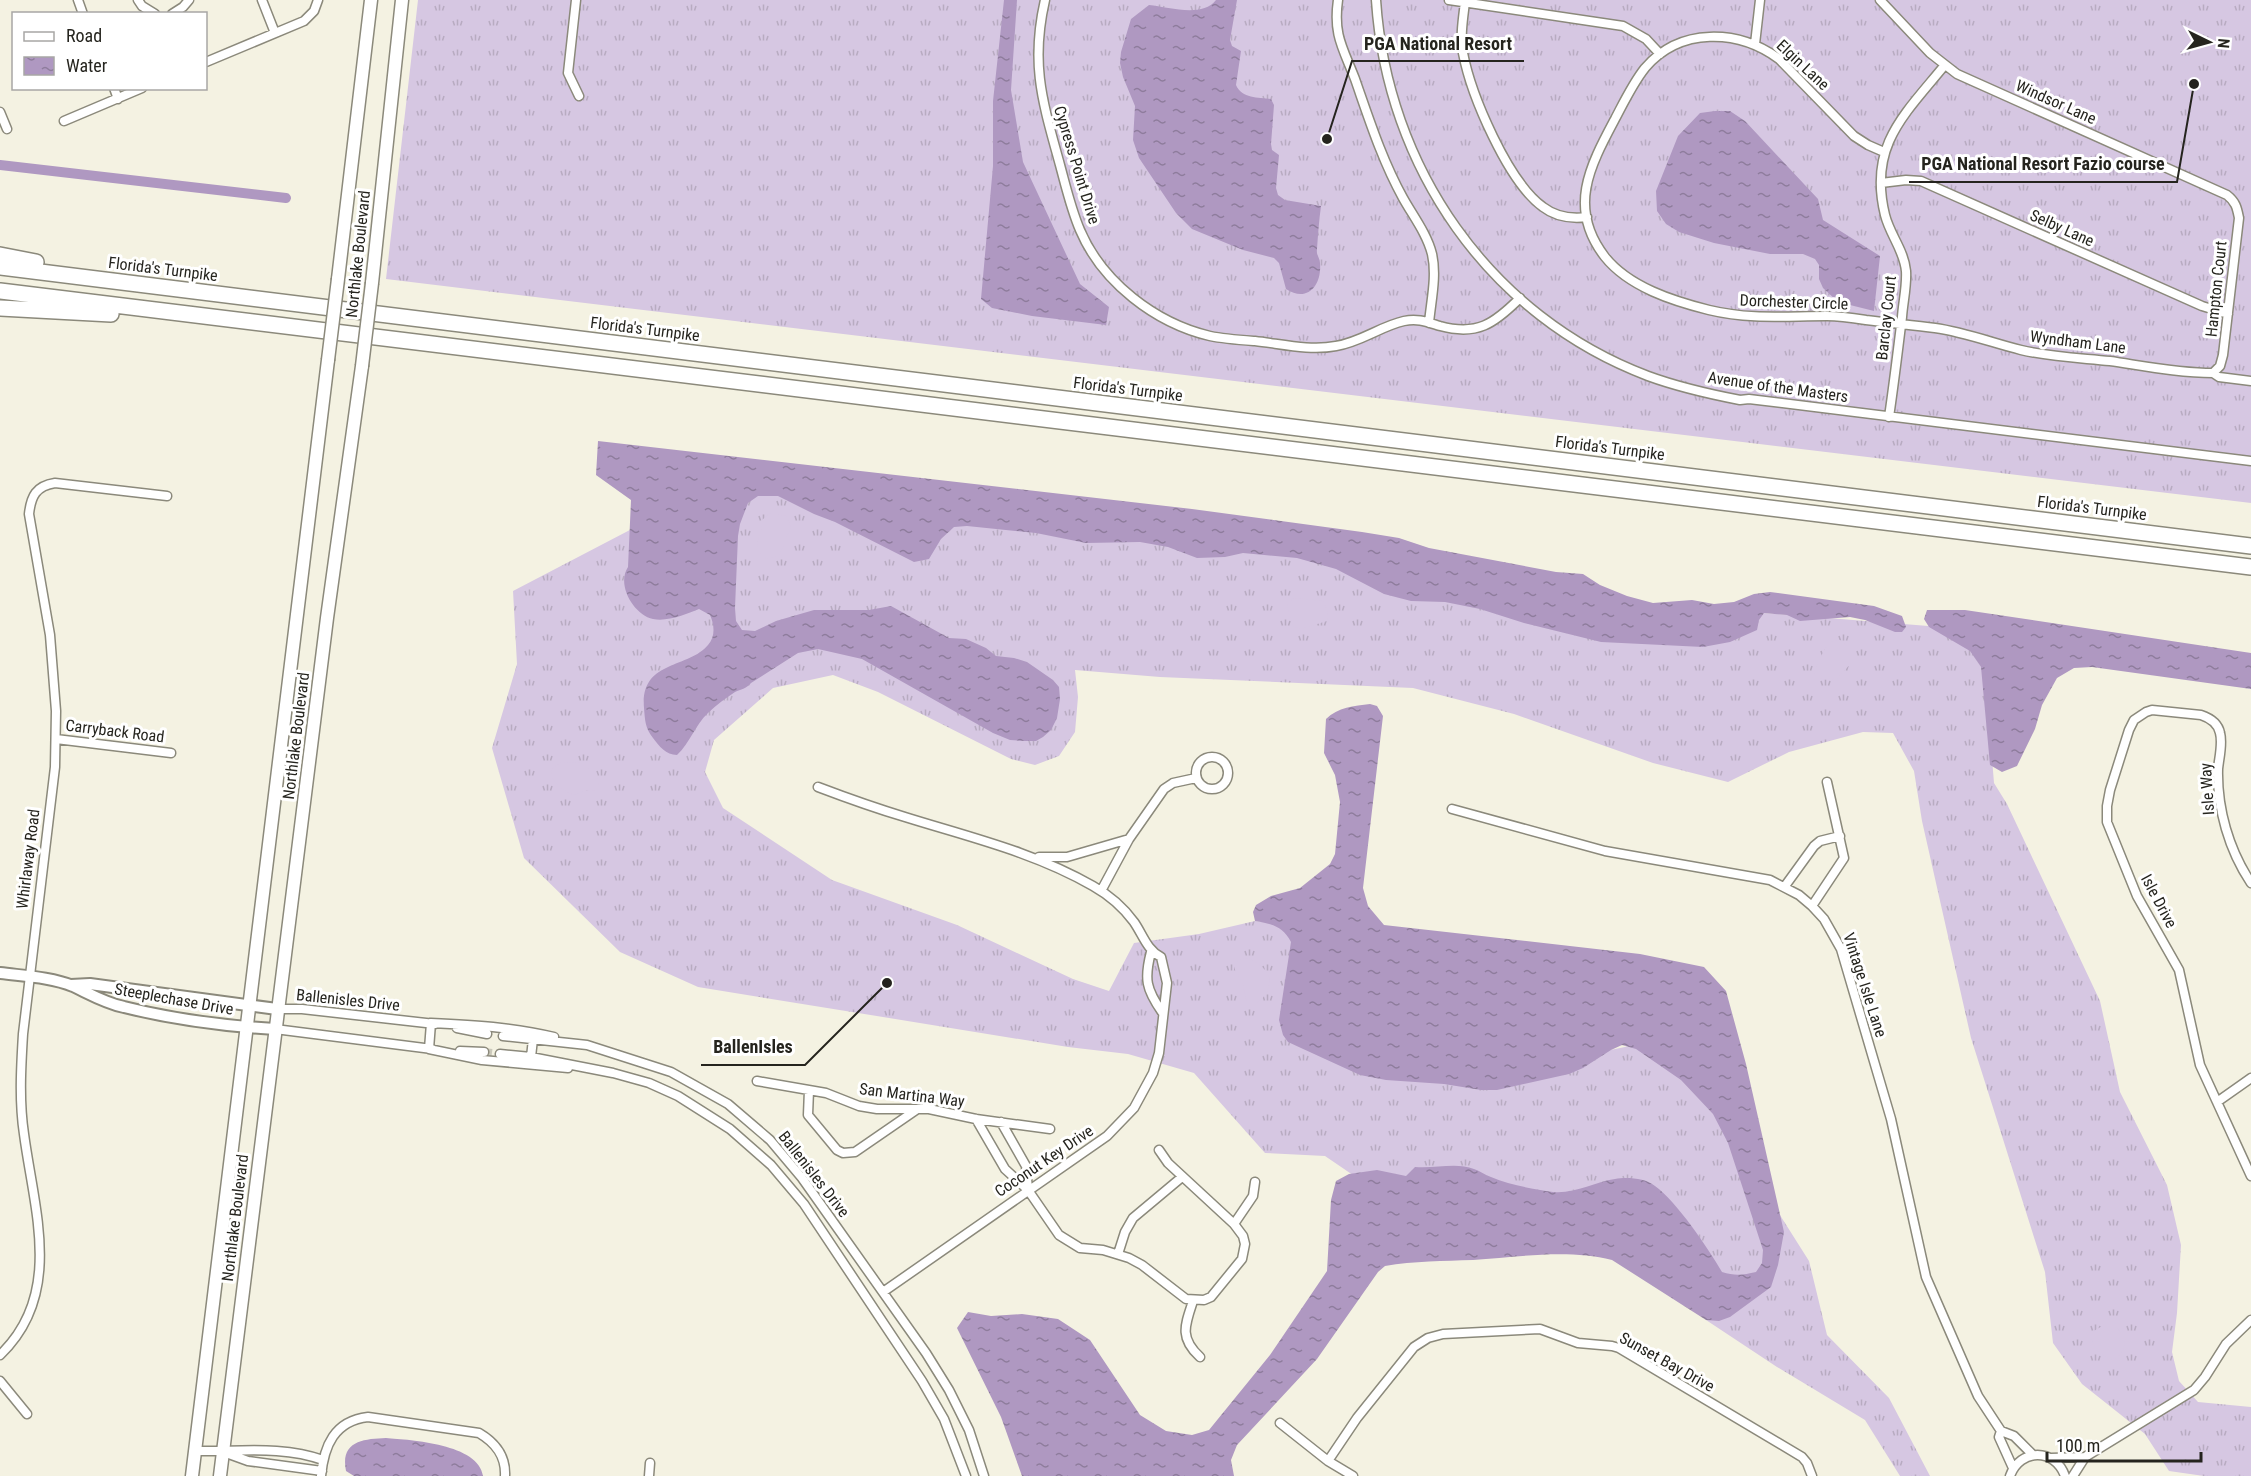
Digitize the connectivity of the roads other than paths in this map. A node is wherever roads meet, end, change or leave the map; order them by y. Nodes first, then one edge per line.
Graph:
1 (138, 0) edge
2 (189, 0) edge
3 (261, 0) edge
4 (318, 0) edge
5 (371, 0) edge
6 (402, 0) edge
7 (576, 0) edge
8 (1046, 0) edge
9 (1338, 0) edge
10 (1376, 0) edge
11 (1449, 0) edge
12 (1760, 0) edge
13 (1880, 0) edge
14 (1465, 2) junction
15 (152, 12) edge
16 (175, 12) edge
17 (275, 33) junction
18 (1755, 44) junction
19 (1660, 54) junction
20 (207, 62) edge
21 (1944, 66) junction
22 (115, 90) edge
23 (138, 90) edge
24 (579, 96) dead end
25 (118, 99) junction
26 (0, 112) edge
27 (64, 121) dead end
28 (7, 129) dead end
29 (1884, 152) junction
30 (1881, 183) junction
31 (2237, 206) joint
32 (1587, 217) junction
33 (0, 255) edge
34 (0, 267) edge
35 (162, 287) junction
36 (0, 291) edge
37 (1520, 298) junction
38 (0, 308) edge
39 (2228, 314) junction
40 (204, 317) junction
41 (1429, 323) junction
42 (1901, 324) junction
43 (2213, 372) junction
44 (2251, 381) edge
45 (1889, 417) junction
46 (2251, 461) edge
47 (167, 496) dead end
48 (2251, 546) edge
49 (2251, 567) edge
50 (2216, 724) joint
51 (56, 739) junction
52 (171, 753) dead end
53 (1196, 778) dead end
54 (1827, 782) dead end
55 (818, 787) dead end
56 (1452, 809) dead end
57 (1839, 836) junction
58 (1129, 839) junction
59 (1029, 856) junction
60 (2251, 883) edge
61 (1785, 886) junction
62 (1101, 891) junction
63 (1812, 906) junction
64 (1151, 952) junction
65 (0, 974) edge
66 (30, 977) junction
67 (71, 986) junction
68 (250, 1006) junction
69 (277, 1009) junction
70 (1162, 1012) junction
71 (431, 1023) junction
72 (247, 1027) junction
73 (275, 1029) junction
74 (487, 1034) dead end
75 (502, 1036) dead end
76 (534, 1039) junction
77 (587, 1045) junction
78 (429, 1049) junction
79 (484, 1052) tunnel mouth
80 (500, 1054) tunnel mouth
81 (531, 1057) junction
82 (590, 1069) junction
83 (2251, 1078) edge
84 (756, 1081) dead end
85 (809, 1090) junction
86 (2217, 1102) junction
87 (917, 1110) junction
88 (976, 1119) junction
89 (1001, 1122) junction
90 (1050, 1129) dead end
91 (1159, 1150) dead end
92 (2251, 1176) edge
93 (1182, 1177) junction
94 (1255, 1182) dead end
95 (1028, 1190) junction
96 (1234, 1224) junction
97 (1118, 1254) junction
98 (883, 1292) junction
99 (1193, 1301) junction
100 (2251, 1320) edge
101 (0, 1355) edge
102 (1200, 1357) dead end
103 (0, 1381) edge
104 (27, 1414) dead end
105 (1280, 1423) dead end
106 (2001, 1431) junction
107 (195, 1451) junction
108 (223, 1452) junction
109 (2033, 1455) junction
110 (2085, 1457) junction
111 (2051, 1458) junction
112 (323, 1461) junction
113 (1328, 1461) junction
114 (650, 1463) dead end
115 (2011, 1472) edge
116 (321, 1474) edge
117 (192, 1476) edge
118 (220, 1476) edge
119 (506, 1476) edge
120 (649, 1476) edge
121 (966, 1476) edge
122 (984, 1476) edge
123 (1353, 1476) edge
124 (1812, 1476) edge
125 (2065, 1476) edge
126 (2073, 1476) edge

1 - 15 street
2 - 16 street
3 - 17 street
4 - 17 street
5 - 68 main road, Northlake Boulevard, bridge
6 - 69 main road, Northlake Boulevard, bridge
7 - 24 street
8 - 41 street, Cypress Point Drive
9 - 41 street
10 - 37 street, Avenue of the Masters
11 - 14 street
12 - 18 street
13 - 21 street, Windsor Lane
14 - 19 street
14 - 32 street
17 - 20 street
18 - 19 street, Elgin Lane
18 - 29 street, Elgin Lane
19 - 32 street, Dorchester Circle
21 - 29 street, Barclay Court
21 - 31 street, Windsor Lane
22 - 25 street
23 - 25 street
25 - 27 street
26 - 28 street
29 - 30 street, Barclay Court
30 - 39 street, Selby Lane
30 - 42 street, Barclay Court
31 - 39 street, Hampton Court
32 - 42 street, Dorchester Circle
33 - 35 highway
34 - 35 highway, Florida's Turnpike
35 - 48 highway, Florida's Turnpike
36 - 40 highway
37 - 41 street, Cypress Point Drive
37 - 45 street, Avenue of the Masters
38 - 40 highway
39 - 43 street, Hampton Court
40 - 49 highway
42 - 43 street, Wyndham Lane
42 - 45 street, Barclay Court
43 - 44 street, Wyndham Lane
45 - 46 street, Avenue of the Masters
47 - 51 street, Whirlaway Road
50 - 60 street, Isle Way
50 - 86 street, Isle Drive
51 - 52 street, Carryback Road
51 - 66 street, Whirlaway Road
53 - 58 street
54 - 57 street
55 - 59 street, Coconut Key Drive
56 - 61 street, Vintage Isle Lane
57 - 61 street
57 - 63 street
58 - 59 street
58 - 62 street
59 - 62 street, Coconut Key Drive
61 - 63 street, Vintage Isle Lane
62 - 64 street, Coconut Key Drive
63 - 106 street, Vintage Isle Lane
64 - 70 street
64 - 70 street, Coconut Key Drive
65 - 66 street, Steeplechase Drive
66 - 67 street, Steeplechase Drive
66 - 101 street, Whirlaway Road
67 - 68 street, Steeplechase Drive
67 - 72 street, Steeplechase Drive
68 - 69 street, Steeplechase Drive
68 - 72 main road, Northlake Boulevard
69 - 71 street, Ballenisles Drive
69 - 73 main road, Northlake Boulevard
70 - 95 street, Coconut Key Drive
71 - 74 street, Ballenisles Drive
71 - 77 street
71 - 78 street
72 - 73 street, Steeplechase Drive
72 - 107 main road, Northlake Boulevard
73 - 78 street
73 - 108 main road, Northlake Boulevard
75 - 76 street, Ballenisles Drive
76 - 77 street, Ballenisles Drive
76 - 81 street
77 - 98 street, Ballenisles Drive
78 - 79 street
78 - 82 street
80 - 81 street, Ballenisles Drive
81 - 82 street, Ballenisles Drive
82 - 121 street, Ballenisles Drive
83 - 86 street
84 - 85 street, San Martina Way
85 - 87 street, San Martina Way
85 - 87 street
86 - 92 street, Isle Drive
87 - 88 street, San Martina Way
88 - 89 street, San Martina Way
88 - 95 street
89 - 90 street, San Martina Way
89 - 95 street
91 - 93 street
93 - 96 street
93 - 97 street
94 - 96 street
95 - 97 street
95 - 98 street, Coconut Key Drive
96 - 99 street
97 - 99 street
98 - 122 street, Ballenisles Drive
99 - 102 street
100 - 110 street
103 - 104 street
105 - 113 street
106 - 109 street, Vintage Isle Lane
106 - 115 street, Vintage Isle Lane
107 - 108 street
107 - 117 main road, Northlake Boulevard
108 - 112 street
108 - 116 street
108 - 118 main road, Northlake Boulevard
109 - 111 street
109 - 115 street
110 - 111 street
110 - 126 street
111 - 125 street
112 - 116 street
112 - 119 street
113 - 123 street
113 - 124 street, Sunset Bay Drive
114 - 120 street

